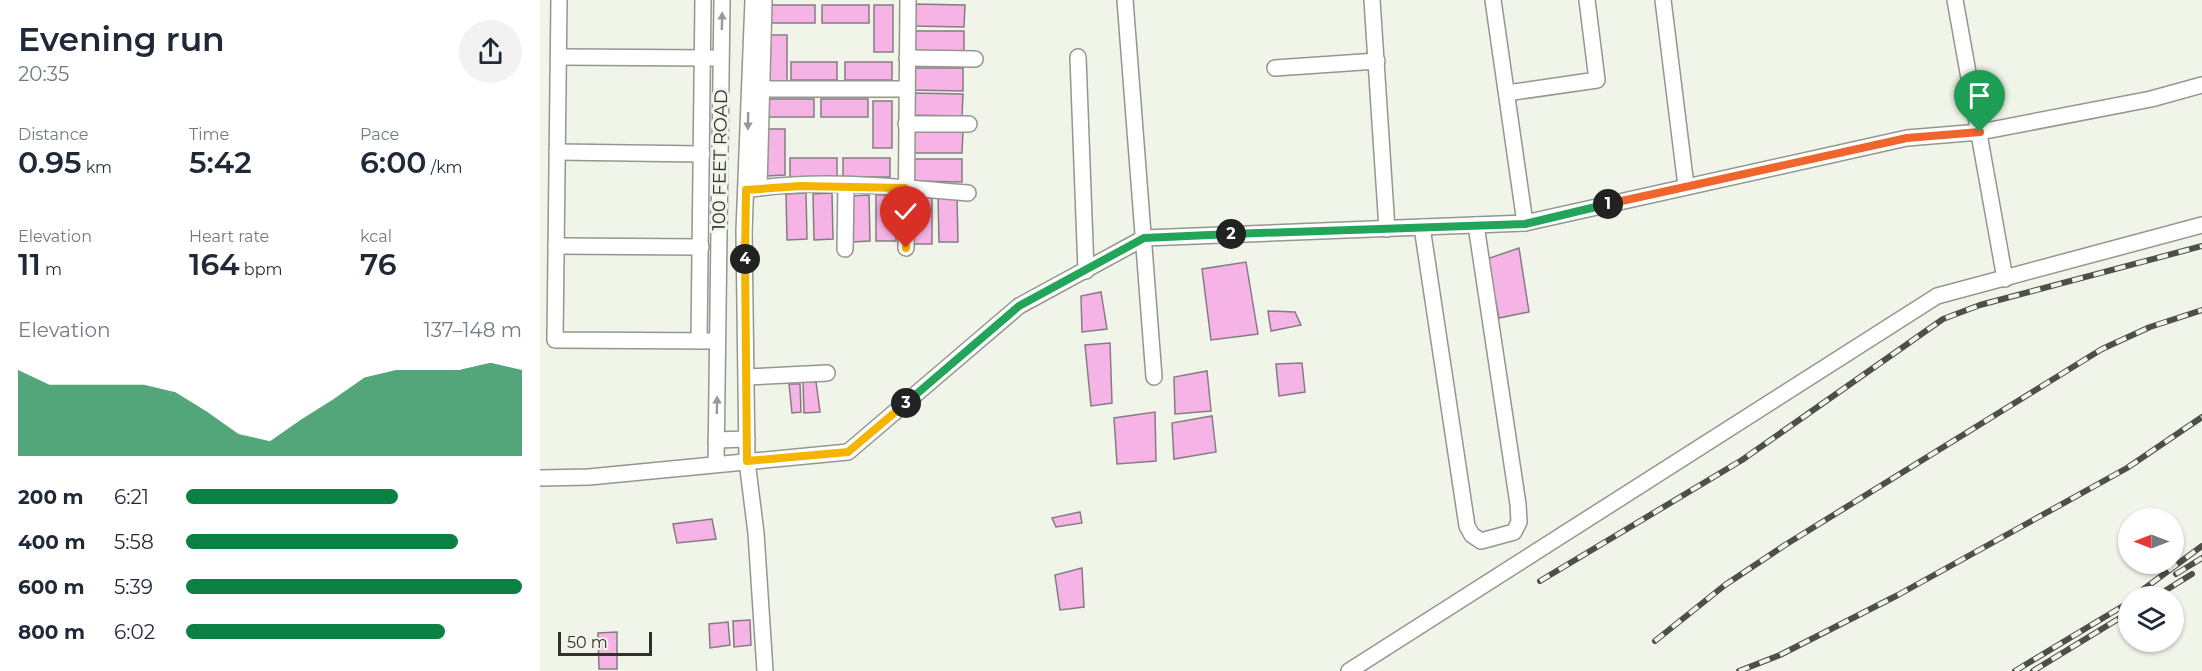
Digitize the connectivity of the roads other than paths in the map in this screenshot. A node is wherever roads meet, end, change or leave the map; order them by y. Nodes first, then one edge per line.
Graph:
1 (559, 0) edge
2 (703, 0) edge
3 (722, 0) edge
4 (753, 0) edge
5 (764, 0) edge
6 (908, 0) edge
7 (1125, 0) edge
8 (1372, 0) edge
9 (1493, 0) edge
10 (1587, 0) edge
11 (1663, 0) edge
12 (1955, 0) edge
13 (560, 57) junction
14 (1078, 57) dead end
15 (703, 58) junction
16 (721, 58) junction
17 (907, 58) junction
18 (975, 59) dead end
19 (1377, 61) junction
20 (1275, 68) dead end
21 (2202, 85) edge
22 (755, 89) junction
23 (907, 89) junction
24 (1507, 93) junction
25 (906, 124) junction
26 (969, 124) dead end
27 (1980, 132) junction
28 (557, 152) junction
29 (702, 154) junction
30 (846, 186) junction
31 (1686, 186) junction
32 (905, 188) junction
33 (753, 189) junction
34 (968, 193) dead end
35 (1525, 224) junction
36 (1476, 225) junction
37 (2202, 225) edge
38 (1422, 227) junction
39 (1387, 229) junction
40 (1144, 238) junction
41 (556, 246) junction
42 (700, 247) junction
43 (906, 248) dead end
44 (845, 249) dead end
45 (1086, 271) junction
46 (2005, 279) junction
47 (699, 341) junction
48 (717, 341) junction
49 (827, 373) dead end
50 (747, 377) junction
51 (1154, 377) dead end
52 (747, 439) junction
53 (716, 440) junction
54 (747, 461) junction
55 (716, 464) junction
56 (540, 478) edge
57 (765, 671) edge
58 (1349, 671) edge

1 - 13 street
2 - 15 street
16 -> 3 street, 100 FEET ROAD
4 - 22 street
5 - 22 street
6 - 17 street
7 - 40 street
8 - 19 street
9 - 24 street
10 - 24 street
11 - 31 street
12 - 27 street
13 - 15 street
13 - 28 street
14 - 45 street
15 - 16 street
15 - 29 street
16 - 48 street, 100 FEET ROAD
17 - 18 street
17 - 23 street
19 - 20 street
19 - 39 street
21 - 27 street
22 - 23 street
22 - 33 street
23 - 25 street
24 - 35 street
25 - 26 street
25 - 32 street
27 - 31 street
27 - 46 street
28 - 29 street
28 - 41 street
29 - 42 street
30 - 32 street
30 - 33 street
30 - 44 street
31 - 35 street
32 - 34 street
32 - 43 street
33 - 50 street
35 - 36 street
36 - 38 street
36 - 38 street
37 - 46 street
38 - 39 street
39 - 40 street
40 - 45 street
40 - 51 street
41 - 42 street
41 - 47 street
42 - 47 street
45 - 54 street
46 - 58 street
47 - 48 street
53 -> 48 street, 100 FEET ROAD
49 - 50 street
50 - 52 street
52 - 53 street
52 - 54 street
53 - 55 street, 100 FEET ROAD
54 - 55 street
54 - 57 street
55 - 56 street

